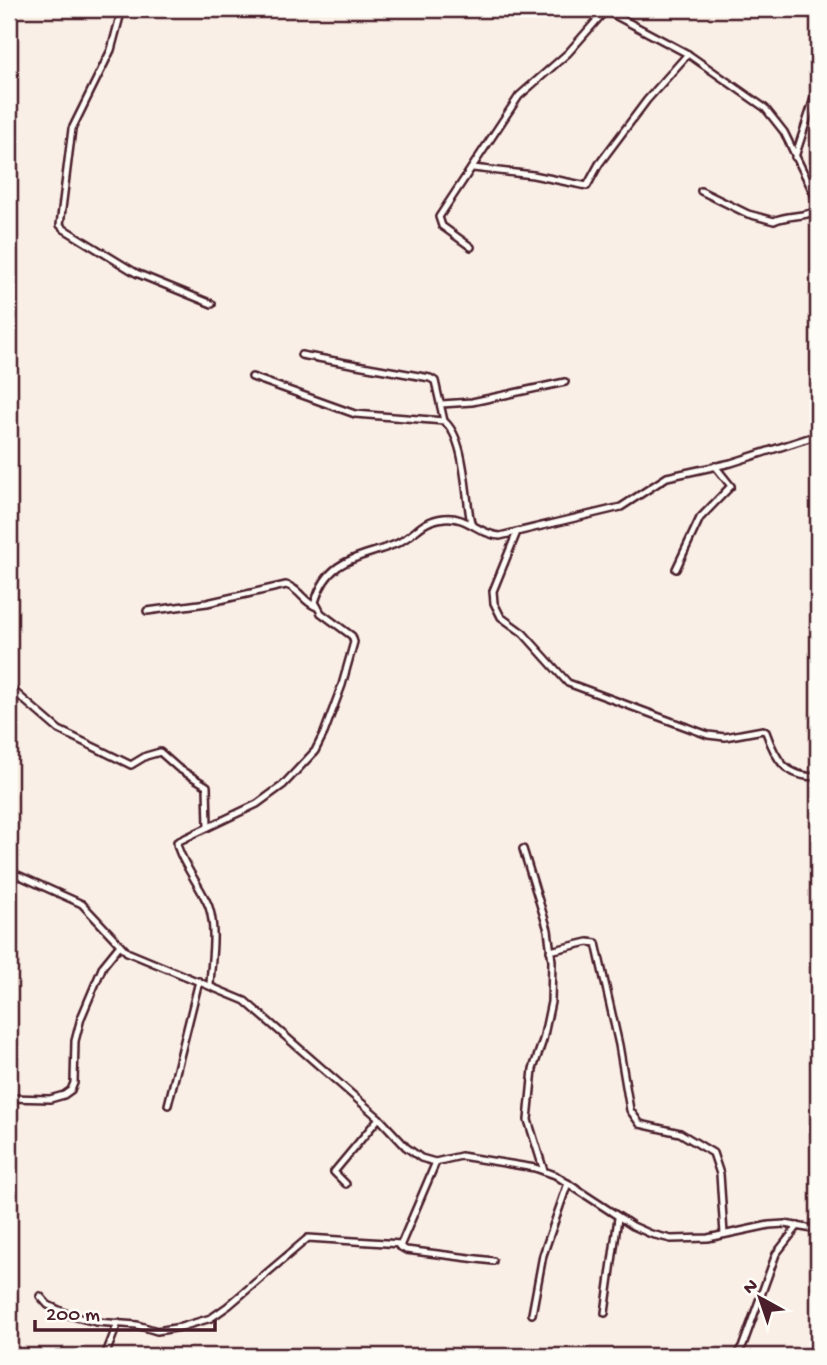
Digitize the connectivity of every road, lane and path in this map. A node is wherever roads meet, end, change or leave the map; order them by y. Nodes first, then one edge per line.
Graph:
1 (122, 9) edge
2 (604, 10) edge
3 (688, 54) junction
4 (818, 86) edge
5 (795, 157) junction
6 (473, 168) junction
7 (701, 191) dead end
8 (818, 202) edge
9 (818, 210) edge
10 (471, 247) dead end
11 (212, 304) dead end
12 (301, 355) dead end
13 (251, 377) dead end
14 (565, 382) dead end
15 (441, 404) junction
16 (444, 421) junction
17 (818, 435) edge
18 (715, 466) junction
19 (471, 523) junction
20 (517, 532) junction
21 (676, 569) dead end
22 (317, 607) junction
23 (147, 611) dead end
24 (9, 687) edge
25 (818, 777) edge
26 (208, 827) junction
27 (523, 849) dead end
28 (9, 871) edge
29 (120, 945) junction
30 (550, 951) junction
31 (199, 981) junction
32 (210, 985) junction
33 (9, 1098) edge
34 (168, 1105) dead end
35 (380, 1118) junction
36 (436, 1162) junction
37 (544, 1171) junction
38 (568, 1183) junction
39 (346, 1184) dead end
40 (618, 1218) junction
41 (798, 1226) junction
42 (818, 1230) edge
43 (724, 1234) junction
44 (399, 1245) junction
45 (492, 1261) dead end
46 (40, 1296) dead end
47 (605, 1313) dead end
48 (532, 1314) dead end
49 (118, 1323) junction
50 (105, 1356) edge
51 (736, 1356) edge

1 - 11 street
2 - 3 street
2 - 6 street
3 - 5 street
3 - 6 street
4 - 5 street
5 - 8 street
6 - 10 street
7 - 9 street
12 - 15 street
13 - 16 street
14 - 15 street
15 - 16 street
16 - 19 street
17 - 18 street
18 - 20 street
18 - 21 street
19 - 20 street
19 - 22 street
20 - 25 street
22 - 23 street
22 - 26 street
24 - 26 street
26 - 32 street
27 - 30 street
28 - 29 street
29 - 31 street
29 - 33 street
30 - 37 street
30 - 43 street
31 - 32 street
31 - 34 street
32 - 35 street
35 - 36 street
35 - 39 street
36 - 37 street
36 - 44 street
37 - 38 street
38 - 40 street
38 - 48 street
40 - 43 street
40 - 47 street
41 - 42 street
41 - 43 street
41 - 51 street
44 - 45 street
44 - 49 street
46 - 49 street
49 - 50 street

